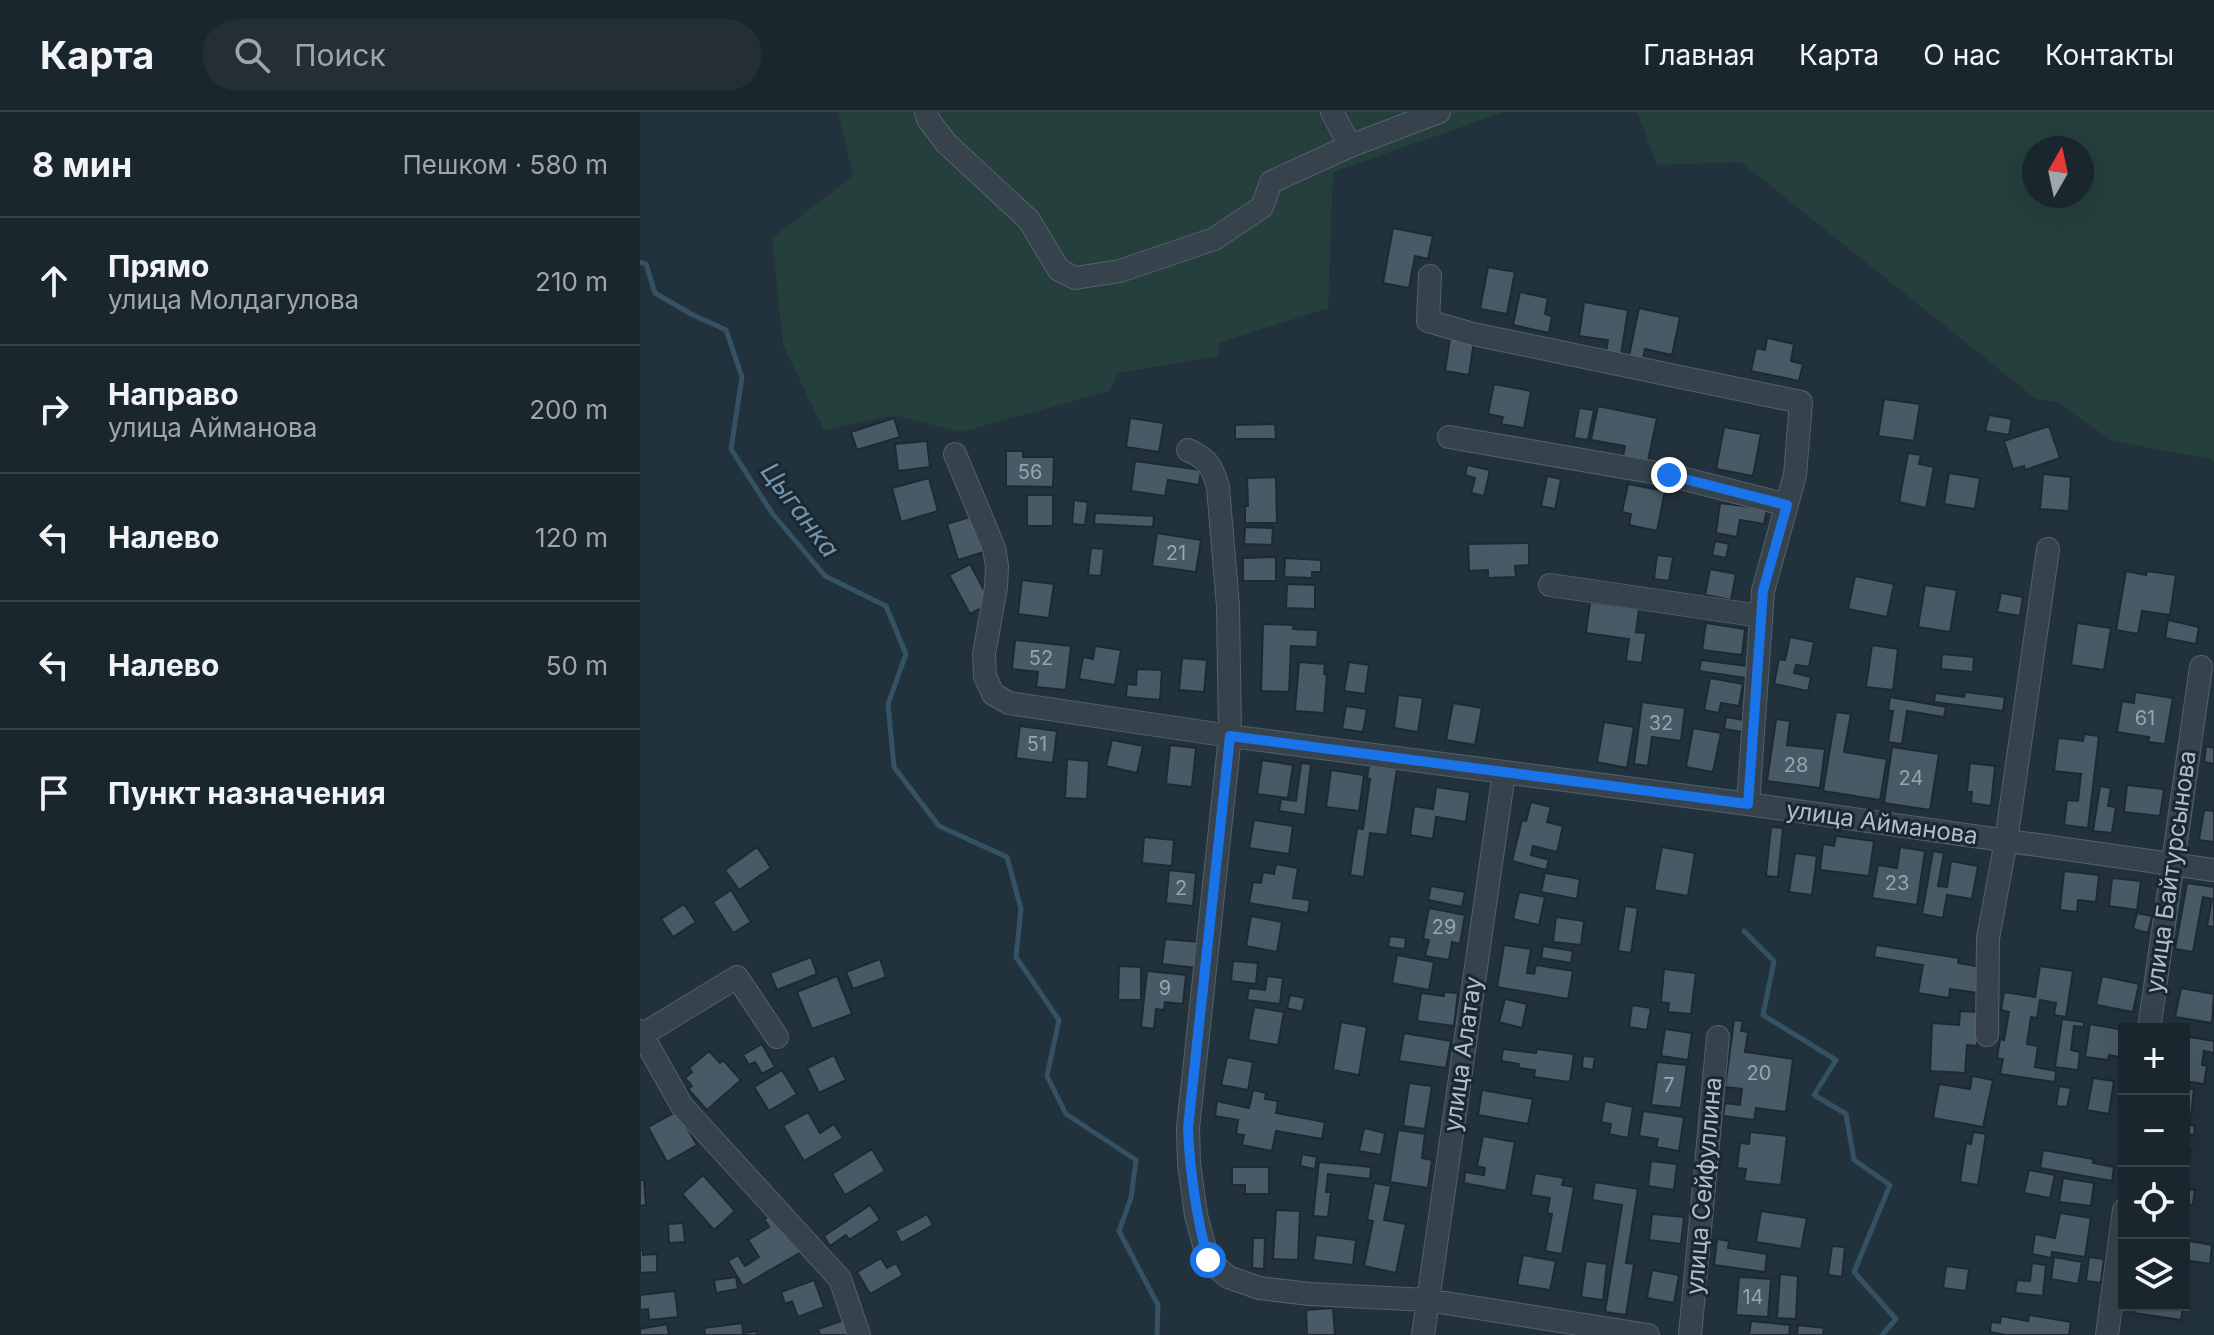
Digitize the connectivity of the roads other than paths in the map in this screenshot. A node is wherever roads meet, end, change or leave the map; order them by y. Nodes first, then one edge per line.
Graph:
1 (926, 112) edge
2 (1332, 112) edge
3 (1439, 112) edge
4 (1350, 146) junction
5 (1430, 276) dead end
6 (1449, 437) dead end
7 (1188, 450) dead end
8 (955, 454) dead end
9 (1787, 505) junction
10 (2048, 549) dead end
11 (1550, 585) dead end
12 (1761, 616) junction
13 (2201, 667) dead end
14 (1230, 736) junction
15 (1504, 773) junction
16 (1748, 804) junction
17 (2006, 841) junction
18 (2172, 863) junction
19 (2214, 870) edge
20 (2150, 1023) edge
21 (641, 1033) edge
22 (1987, 1035) dead end
23 (777, 1037) dead end
24 (1718, 1037) dead end
25 (2120, 1239) edge
26 (1427, 1300) junction
27 (859, 1335) edge
28 (1423, 1335) edge
29 (1648, 1335) edge
30 (1690, 1335) edge
31 (2107, 1335) edge

1 - 4 street
2 - 4 street
3 - 4 street
5 - 9 street
6 - 9 street
7 - 14 street
8 - 14 street, улица Айманова
9 - 12 street
10 - 17 street
11 - 12 street
12 - 16 street
13 - 18 street, улица Байтурсынова
14 - 15 street, улица Айманова
14 - 26 street
15 - 16 street, улица Айманова
15 - 26 street, улица Алатау
16 - 17 street, улица Айманова
17 - 18 street, улица Айманова
17 - 22 street
18 - 19 street, улица Айманова
18 - 20 street, улица Байтурсынова
21 - 23 street
21 - 27 street
24 - 30 street, улица Сейфуллина
25 - 31 street
26 - 28 street, улица Алатау
26 - 29 street

